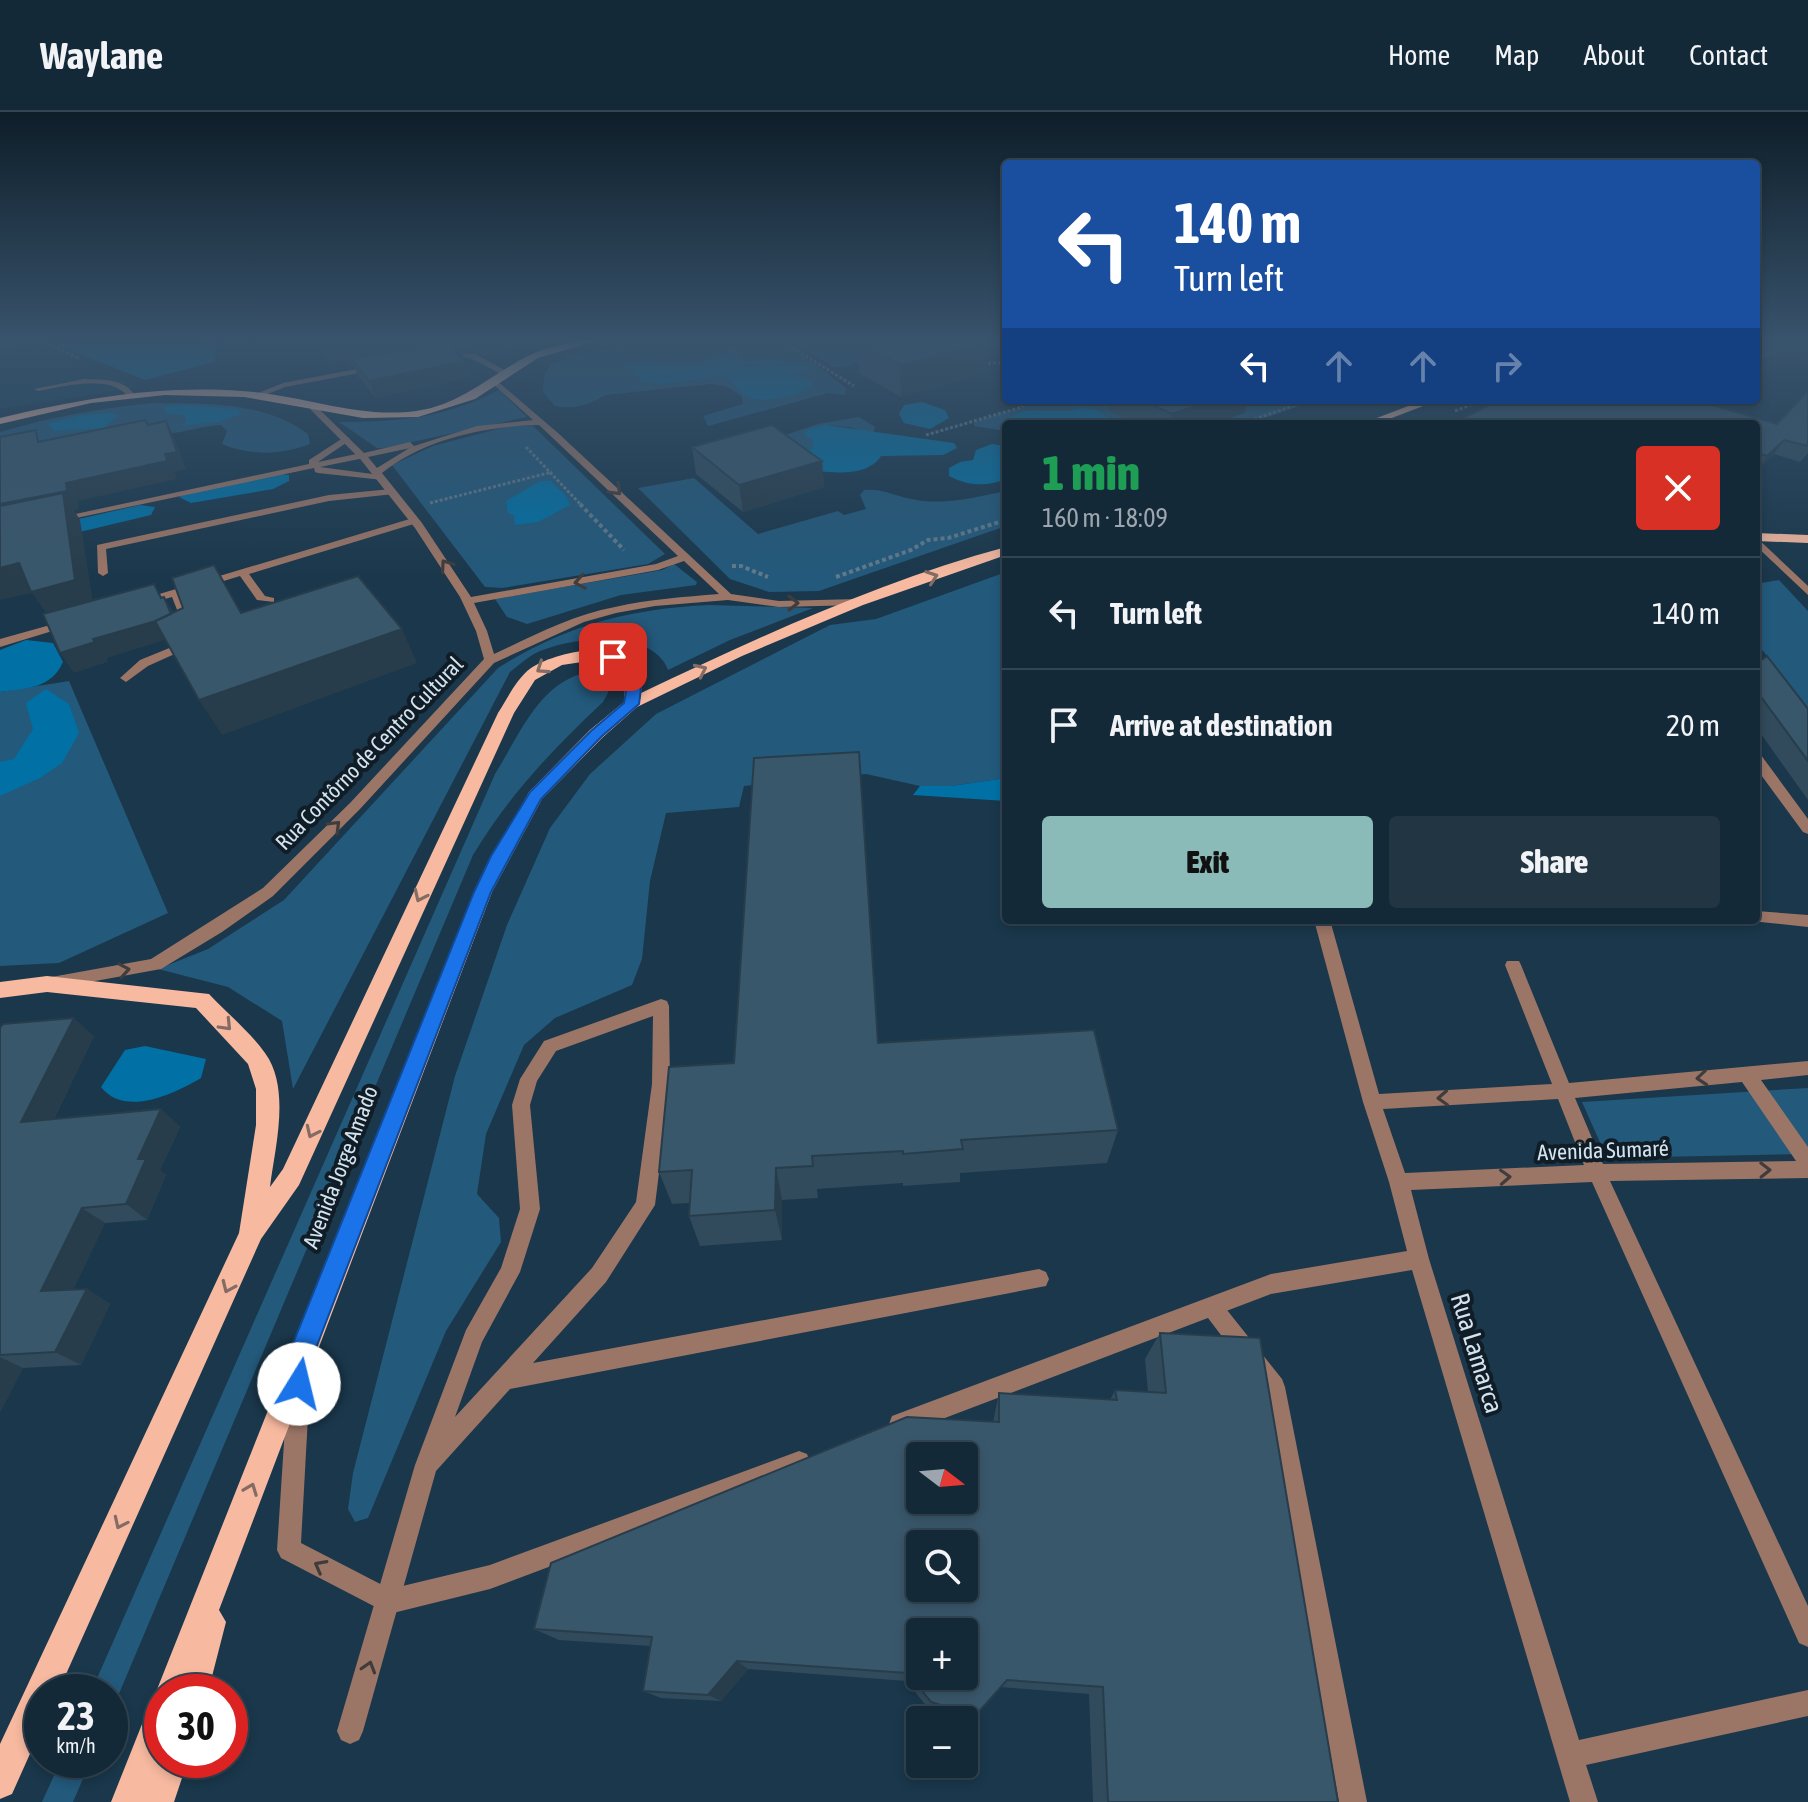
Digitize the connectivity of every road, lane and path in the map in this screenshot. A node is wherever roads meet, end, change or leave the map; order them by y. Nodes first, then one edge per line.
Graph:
1 (325, 419) edge
2 (537, 419) edge
3 (981, 419) edge
4 (541, 422) junction
5 (502, 424) junction
6 (926, 435) dead end
7 (346, 439) junction
8 (437, 440) junction
9 (361, 456) junction
10 (300, 467) junction
11 (563, 469) dead end
12 (550, 472) junction
13 (378, 476) junction
14 (391, 492) junction
15 (427, 500) dead end
16 (47, 521) edge
17 (413, 521) junction
18 (1002, 521) edge
19 (1760, 538) edge
20 (1808, 539) edge
21 (1760, 542) edge
22 (1002, 552) edge
23 (683, 558) junction
24 (723, 566) dead end
25 (641, 570) junction
26 (242, 572) junction
27 (103, 573) dead end
28 (831, 579) dead end
29 (776, 581) dead end
30 (175, 592) junction
31 (1808, 592) edge
32 (728, 597) junction
33 (270, 600) edge
34 (470, 600) junction
35 (858, 602) junction
36 (129, 606) edge
37 (83, 619) edge
38 (0, 643) edge
39 (490, 660) junction
40 (126, 678) dead end
41 (631, 704) junction
42 (1760, 763) edge
43 (1808, 829) edge
44 (1760, 917) edge
45 (1808, 921) edge
46 (1323, 924) edge
47 (1513, 965) dead end
48 (47, 984) junction
49 (0, 990) edge
50 (1808, 1068) edge
51 (1747, 1074) junction
52 (1564, 1091) junction
53 (1372, 1102) junction
54 (1808, 1162) edge
55 (1808, 1169) edge
56 (1597, 1173) junction
57 (1399, 1182) junction
58 (251, 1234) junction
59 (1419, 1259) junction
60 (1039, 1279) dead end
61 (1212, 1307) junction
62 (300, 1356) junction
63 (505, 1379) junction
64 (874, 1434) edge
65 (815, 1456) edge
66 (426, 1465) junction
67 (233, 1536) junction
68 (389, 1602) junction
69 (1808, 1634) edge
70 (179, 1674) edge
71 (197, 1674) edge
72 (1808, 1703) edge
73 (350, 1731) dead end
74 (1572, 1755) junction
75 (144, 1762) edge
76 (165, 1778) edge
77 (0, 1782) edge
78 (128, 1802) edge
79 (157, 1802) edge
80 (1353, 1802) edge
81 (1584, 1802) edge

1 - 7 street, Rua Contôrno de Centro Cultural
2 - 4 street
3 - 6 path
4 - 5 street
4 -> 23 street
5 - 8 street
5 - 12 path
7 - 9 street, Rua Contôrno de Centro Cultural
7 - 10 street
8 - 9 street
8 - 13 street
9 - 10 street
9 - 13 street, Rua Contôrno de Centro Cultural
10 - 13 street
10 - 16 street
11 - 12 path
12 - 15 path
12 - 25 path
13 - 14 street, Rua Contôrno de Centro Cultural
14 - 17 street, Rua Contôrno de Centro Cultural
14 - 27 street
17 - 26 street
34 -> 17 street, Rua Contôrno de Centro Cultural
18 - 28 path
19 - 20 main road
21 - 31 street
35 -> 22 main road, Avenida Jorge Amado
23 - 25 street
23 - 32 street
24 - 29 path
25 -> 34 street
26 - 30 street
26 - 33 street
30 - 36 street
30 - 40 street
32 -> 35 street
32 - 39 street
34 - 39 street, Rua Contôrno de Centro Cultural
41 -> 35 main road, Avenida Jorge Amado
37 - 38 street
48 -> 39 street, Rua Contôrno de Centro Cultural
41 -> 58 main road
41 - 62 main road, Avenida Jorge Amado
42 - 43 street
44 - 45 street
46 - 53 street, Rua Lamarca
47 - 52 street
48 - 49 main road, Rua Contôrno de Centro Cultural
48 -> 58 main road
50 - 51 street
51 -> 52 street
51 - 54 street
52 -> 53 street
52 - 56 street
53 - 57 street, Rua Lamarca
56 -> 55 street, Avenida Sumaré
57 -> 56 street, Avenida Sumaré
56 - 69 street
57 - 59 street, Rua Lamarca
58 -> 77 main road
59 - 61 street
59 - 74 street, Rua Lamarca
60 - 63 street
61 - 64 street
61 - 80 street
67 -> 62 main road, Avenida Jorge Amado
68 -> 62 street
63 - 66 street
63 - 66 street
65 - 68 street
66 - 68 street
67 - 70 main road, Avenida Jorge Amado
67 - 71 main road
73 -> 68 street
72 - 74 street
74 - 81 street, Rua Lamarca
75 - 78 main road
76 - 79 main road

